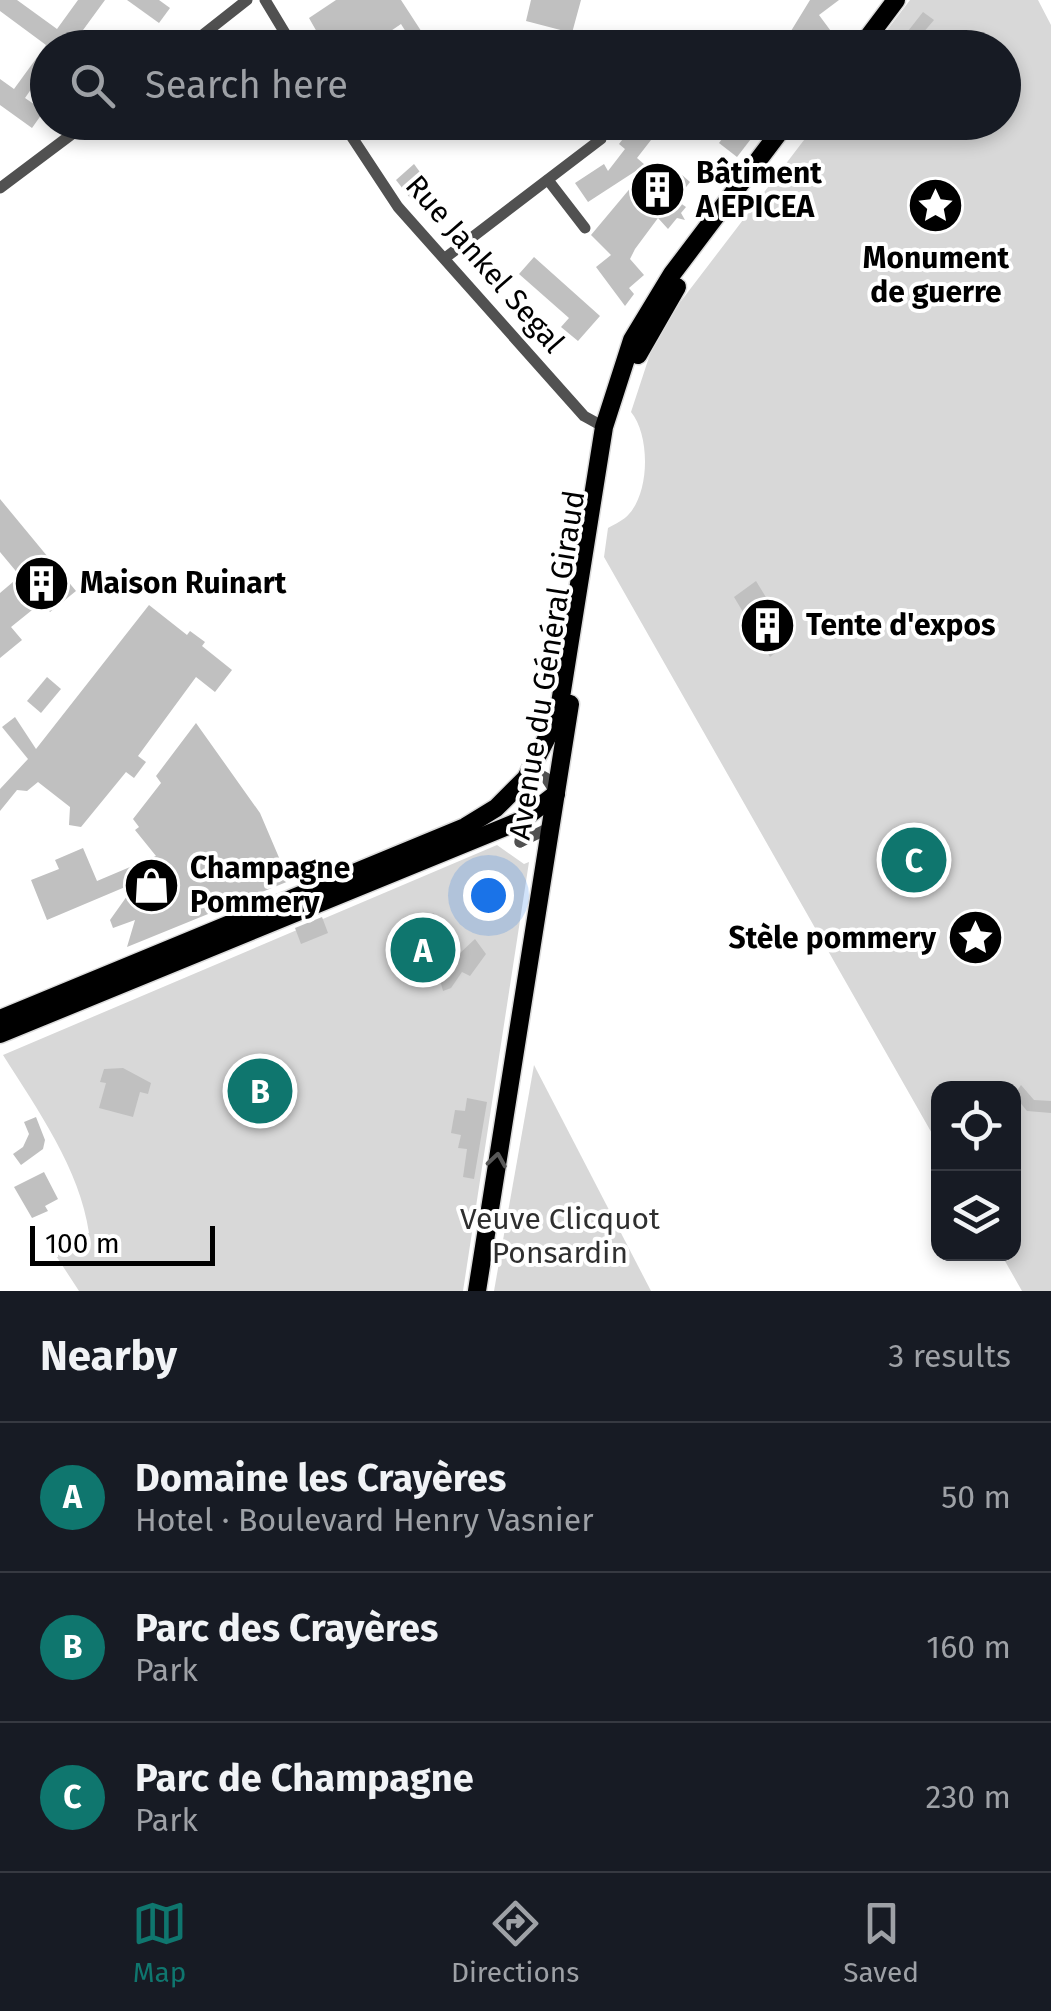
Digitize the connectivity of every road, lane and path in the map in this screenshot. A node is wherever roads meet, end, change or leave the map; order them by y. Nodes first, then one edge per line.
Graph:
1 (247, 0) edge
2 (265, 0) edge
3 (881, 0) edge
4 (896, 0) edge
5 (209, 30) edge
6 (283, 30) edge
7 (858, 30) edge
8 (874, 30) edge
9 (64, 140) edge
10 (354, 140) edge
11 (600, 140) edge
12 (774, 140) edge
13 (788, 140) edge
14 (548, 180) junction
15 (0, 188) edge
16 (585, 228) dead end
17 (445, 258) junction
18 (604, 427) junction
19 (529, 774) junction
20 (556, 794) junction
21 (522, 820) junction
22 (549, 828) junction
23 (0, 1019) edge
24 (0, 1034) edge
25 (478, 1291) edge

1 - 5 street
2 - 6 street
3 - 7 main road
4 - 8 main road
9 - 15 street
10 - 17 street, Rue Jankel Segal
11 - 14 street
12 - 18 main road, Avenue du Général Giraud
13 - 20 main road, Avenue du Général Giraud
14 - 16 street
14 - 17 street
17 - 18 street, Rue Jankel Segal
18 - 19 main road, Avenue du Général Giraud
19 - 20 street
19 - 21 street
19 - 23 main road
20 - 21 main road
20 - 22 main road, Avenue du Général Giraud
21 - 22 street
21 - 24 main road
25 -> 22 main road, Avenue du Général Giraud

